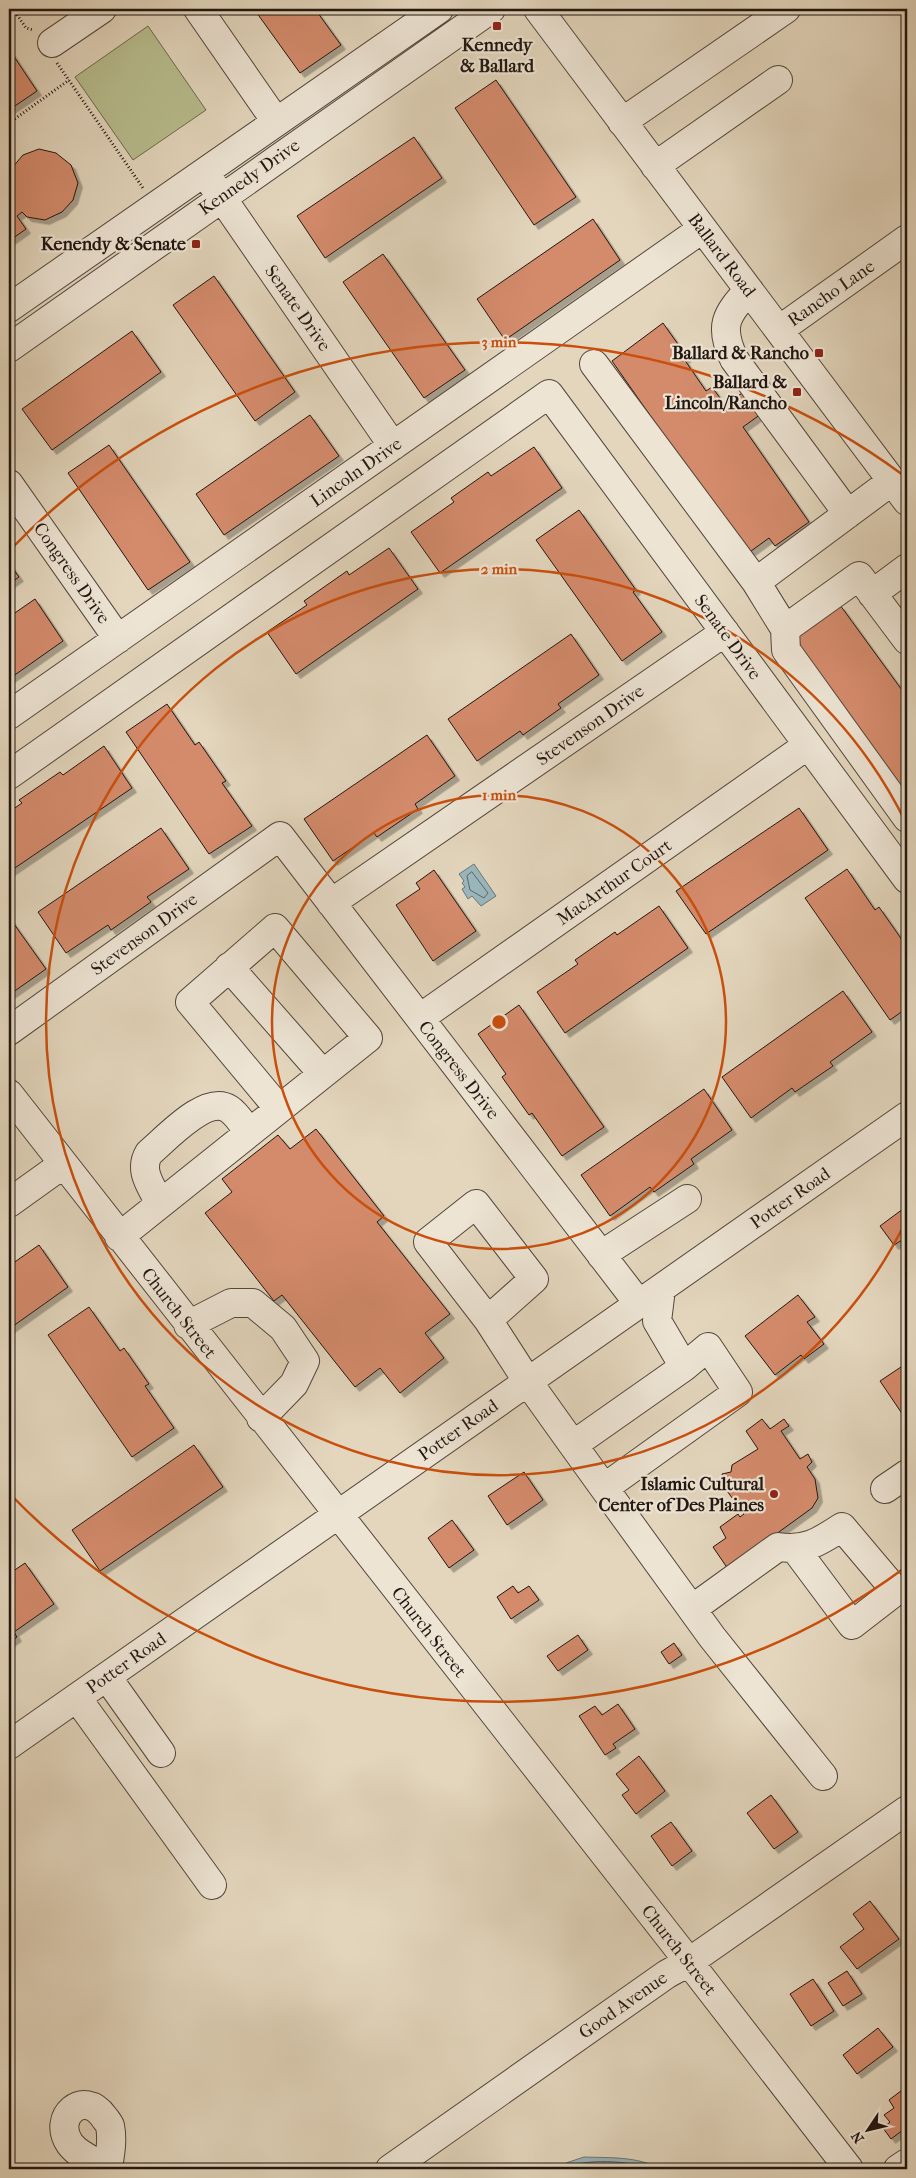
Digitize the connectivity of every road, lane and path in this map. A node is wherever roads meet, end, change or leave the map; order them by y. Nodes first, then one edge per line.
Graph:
1 (12, 9) edge
2 (102, 9) edge
3 (198, 9) edge
4 (439, 9) edge
5 (491, 9) edge
6 (538, 9) edge
7 (786, 9) edge
8 (48, 45) junction
9 (69, 80) junction
10 (778, 80) dead end
11 (276, 120) junction
12 (622, 122) junction
13 (9, 123) edge
14 (655, 166) junction
15 (203, 171) junction
16 (221, 196) junction
17 (155, 205) junction
18 (702, 229) junction
19 (907, 239) edge
20 (749, 290) junction
21 (9, 308) edge
22 (779, 330) junction
23 (9, 348) edge
24 (594, 364) dead end
25 (394, 446) junction
26 (9, 484) edge
27 (900, 491) edge
28 (848, 514) junction
29 (907, 568) edge
30 (756, 582) junction
31 (872, 594) junction
32 (785, 629) junction
33 (724, 632) junction
34 (118, 639) junction
35 (907, 640) edge
36 (9, 715) edge
37 (808, 745) junction
38 (9, 775) edge
39 (907, 818) edge
40 (280, 836) joint
41 (907, 879) edge
42 (331, 903) junction
43 (229, 967) junction
44 (420, 1018) junction
45 (9, 1031) edge
46 (323, 1074) junction
47 (9, 1094) edge
48 (279, 1109) junction
49 (907, 1116) edge
50 (250, 1133) junction
51 (62, 1165) junction
52 (687, 1199) dead end
53 (9, 1203) edge
54 (160, 1204) junction
55 (119, 1236) junction
56 (601, 1255) junction
57 (650, 1296) junction
58 (488, 1320) dead end
59 (188, 1325) junction
60 (684, 1367) junction
61 (528, 1382) junction
62 (262, 1418) junction
63 (573, 1445) junction
64 (907, 1474) edge
65 (604, 1488) junction
66 (885, 1489) dead end
67 (337, 1515) junction
68 (796, 1550) dead end
69 (692, 1608) junction
70 (107, 1677) junction
71 (77, 1698) junction
72 (9, 1745) edge
73 (161, 1753) dead end
74 (823, 1776) dead end
75 (907, 1810) edge
76 (212, 1885) dead end
77 (689, 1962) junction
78 (907, 2163) edge
79 (390, 2169) edge
80 (849, 2169) edge
81 (898, 2169) edge

1 - 8 path
2 - 8 street
3 - 11 street
4 - 11 street, Kennedy Drive
5 - 16 street, Kennedy Drive
6 - 12 street, Ballard Road
7 - 12 street
8 - 9 path
9 - 13 path
9 - 17 path
10 - 14 street
11 - 15 street, Kennedy Drive
12 - 14 street, Ballard Road
14 - 18 street, Ballard Road
15 - 16 street, Senate Drive
15 - 17 street, Kennedy Drive
16 - 23 street, Kennedy Drive
16 - 25 street, Senate Drive
17 - 21 street, Kennedy Drive
18 - 20 street, Ballard Road
18 - 25 street, Lincoln Drive
19 - 22 street, Rancho Lane
20 - 22 street, Ballard Road
20 - 28 street
22 - 27 street, Ballard Road
24 - 30 street
25 - 34 street, Lincoln Drive
26 - 34 street, Congress Drive
27 - 28 street
28 - 30 street
29 - 31 street
30 - 32 street
31 - 32 street
31 - 35 street
32 - 39 street
33 - 37 street, Senate Drive
33 - 38 street, Senate Drive
33 - 42 street, Stevenson Drive
34 - 36 street, Lincoln Drive
37 - 41 street, Senate Drive
37 - 44 street, MacArthur Court
40 - 42 street, Congress Drive
40 - 45 street, Stevenson Drive
42 - 44 street, Congress Drive
43 - 46 street
43 - 46 street
43 - 48 street
44 - 56 street, Congress Drive
46 - 48 street
47 - 51 street, Church Street
48 - 50 street
49 - 57 street, Potter Road
50 - 54 street
50 - 54 street
51 - 53 street
51 - 55 street, Church Street
52 - 56 street
54 - 55 street
55 - 59 street, Church Street
56 - 57 street, Congress Drive
57 - 60 street
57 - 61 street, Potter Road
58 - 61 street
59 - 62 street, Church Street
59 - 62 street
60 - 63 street
60 - 65 street
61 - 63 street
61 - 67 street, Potter Road
62 - 67 street, Church Street
63 - 65 street
64 - 66 street
65 - 69 street
67 - 70 street, Potter Road
67 - 77 street, Church Street
68 - 69 street
69 - 74 street
70 - 71 street, Potter Road
70 - 73 street
71 - 72 street, Potter Road
71 - 76 street
75 - 77 street, Good Avenue
77 - 79 street, Good Avenue
77 - 80 street, Church Street
78 - 81 street

